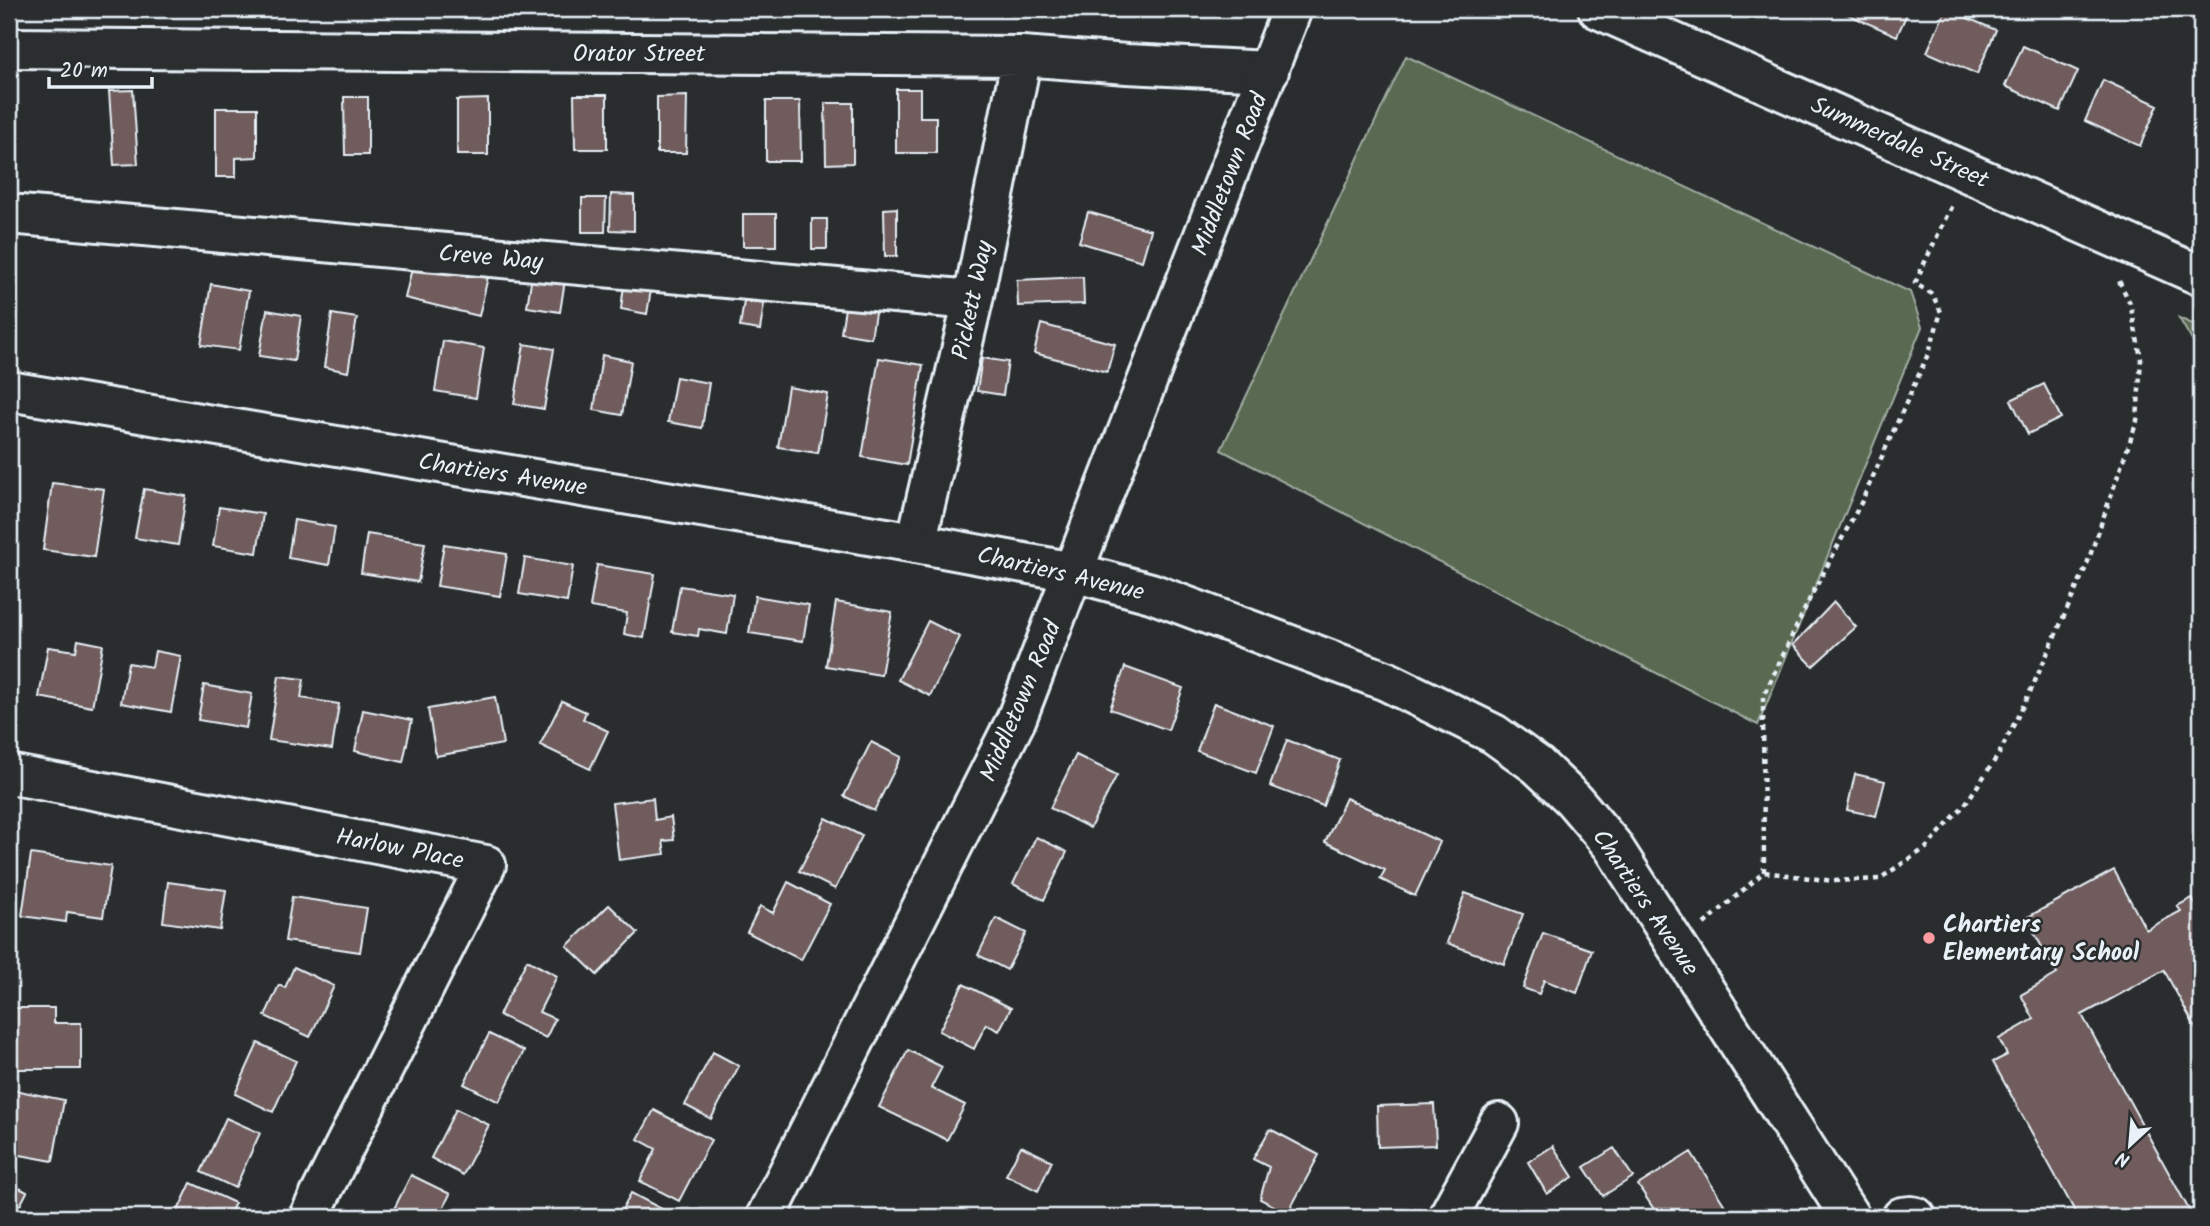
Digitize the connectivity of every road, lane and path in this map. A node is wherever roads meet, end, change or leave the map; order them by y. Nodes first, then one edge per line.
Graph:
1 (1292, 9) edge
2 (1598, 9) edge
3 (9, 48) edge
4 (1022, 56) junction
5 (1269, 71) junction
6 (1967, 172) junction
7 (9, 214) edge
8 (2099, 231) junction
9 (2201, 276) edge
10 (973, 300) junction
11 (9, 391) edge
12 (916, 543) junction
13 (1073, 572) junction
14 (9, 774) edge
15 (1764, 872) junction
16 (1677, 947) junction
17 (1499, 1123) dead end
18 (309, 1217) edge
19 (766, 1217) edge
20 (1448, 1217) edge
21 (1850, 1217) edge
22 (1902, 1217) edge
23 (1916, 1217) edge

1 - 5 street, Middletown Road
2 - 6 street, Summerdale Street
3 - 4 street, Orator Street
4 - 5 street, Orator Street
4 - 10 street, Pickett Way
5 - 13 street, Middletown Road
6 - 8 street, Summerdale Street
6 - 15 path
7 - 10 street, Creve Way
8 - 9 street, Summerdale Street
8 - 15 path
10 - 12 street, Pickett Way
11 - 12 street, Chartiers Avenue
12 - 13 street, Chartiers Avenue
13 - 16 street, Chartiers Avenue
13 - 19 street, Middletown Road
14 - 18 street, Harlow Place
15 - 16 path
16 - 21 street, Chartiers Avenue
17 - 20 street
22 - 23 street

